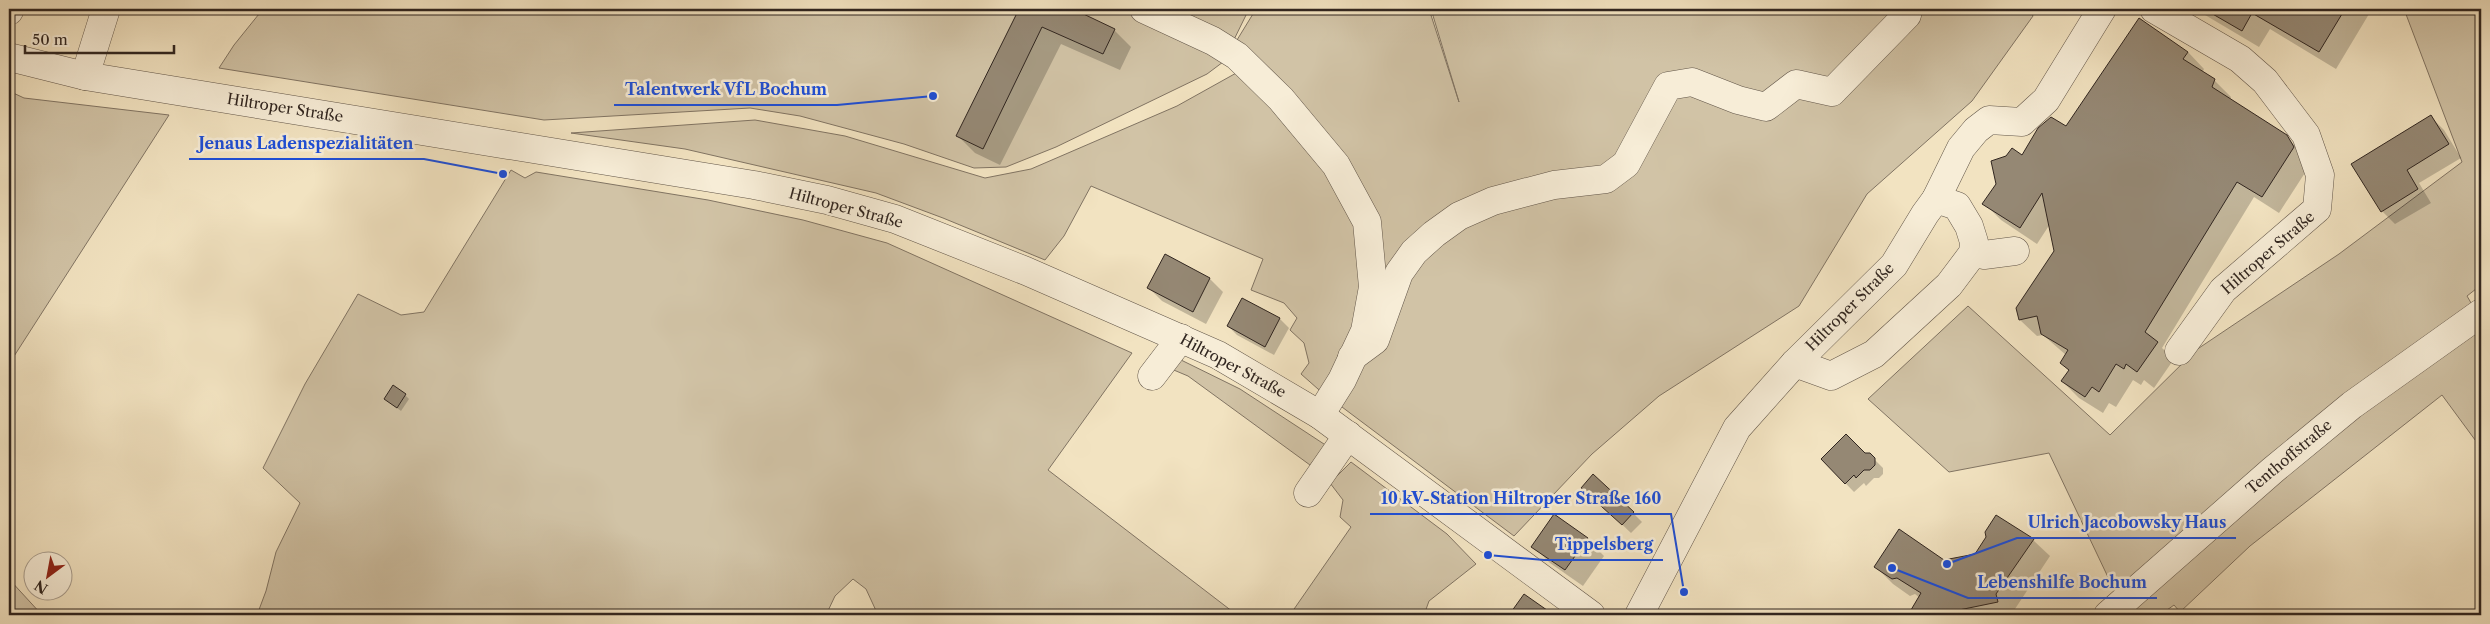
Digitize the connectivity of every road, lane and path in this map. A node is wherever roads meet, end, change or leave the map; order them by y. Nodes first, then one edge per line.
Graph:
1 (106, 9) edge
2 (1144, 9) edge
3 (1908, 9) edge
4 (2102, 9) edge
5 (2154, 9) edge
6 (9, 57) edge
7 (85, 76) junction
8 (1936, 199) junction
9 (2014, 251) dead end
10 (1973, 253) junction
11 (2481, 313) edge
12 (1181, 338) junction
13 (2179, 351) dead end
14 (1352, 357) junction
15 (1795, 363) junction
16 (1152, 376) dead end
17 (1320, 415) junction
18 (1348, 435) junction
19 (1308, 492) dead end
20 (1587, 614) edge
21 (1640, 615) edge
22 (2108, 615) edge

1 - 7 street
2 - 14 street
3 - 14 street
4 - 8 street, Hiltroper Straße
5 - 13 street, Hiltroper Straße
6 - 7 street, Hiltroper Straße
7 - 12 street, Hiltroper Straße
8 - 10 street
8 - 15 street, Hiltroper Straße
9 - 10 street
10 - 15 street, Hiltroper Straße
11 - 22 street, Tenthoffstraße
12 - 16 street
12 - 17 street, Hiltroper Straße
14 - 17 street
15 - 21 street, Hiltroper Straße
17 - 18 street, Hiltroper Straße
18 - 19 street
18 - 20 street, Hiltroper Straße

